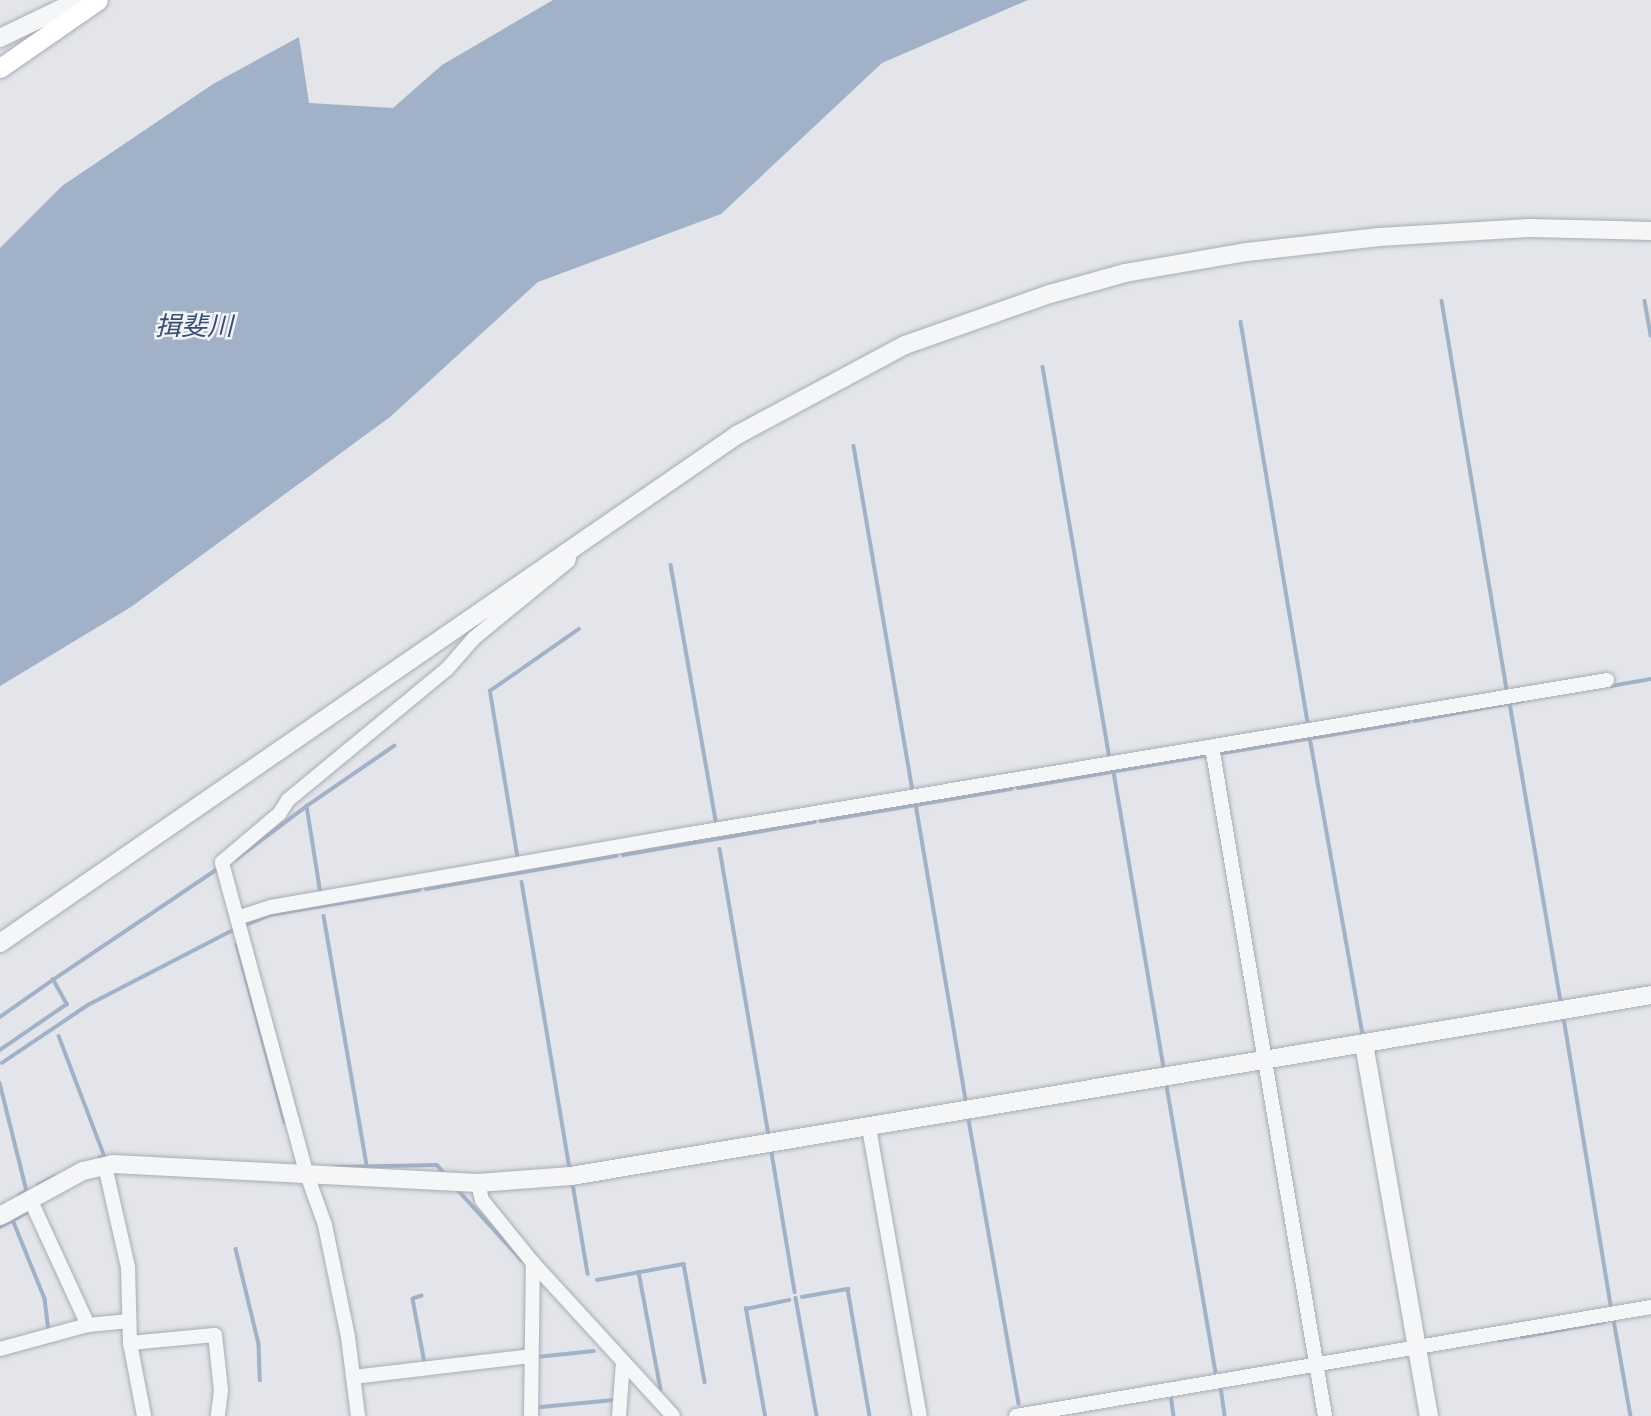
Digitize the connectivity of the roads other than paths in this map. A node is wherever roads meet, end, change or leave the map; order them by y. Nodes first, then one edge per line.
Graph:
1 (79, 0) edge
2 (98, 0) edge
3 (0, 38) edge
4 (0, 68) edge
5 (1651, 231) edge
6 (572, 549) junction
7 (1607, 680) dead end
8 (1212, 747) junction
9 (237, 918) junction
10 (0, 943) edge
11 (1651, 995) edge
12 (1364, 1044) junction
13 (1265, 1060) junction
14 (869, 1128) junction
15 (105, 1166) junction
16 (306, 1172) junction
17 (478, 1183) junction
18 (30, 1199) junction
19 (0, 1216) edge
20 (533, 1263) junction
21 (1651, 1307) edge
22 (129, 1321) junction
23 (88, 1325) junction
24 (130, 1343) junction
25 (1417, 1347) junction
26 (0, 1349) edge
27 (531, 1356) junction
28 (623, 1361) junction
29 (1317, 1365) junction
30 (353, 1377) junction
31 (144, 1416) edge
32 (218, 1416) edge
33 (358, 1416) edge
34 (531, 1416) edge
35 (619, 1416) edge
36 (673, 1416) edge
37 (920, 1416) edge
38 (1016, 1416) edge
39 (1325, 1416) edge
40 (1429, 1416) edge

1 - 3 street
2 - 4 main road
5 - 6 street
6 - 9 street
6 - 10 street
7 - 8 street
8 - 9 street
8 - 13 street
9 - 16 street
11 - 12 street
12 - 13 street
12 - 25 street
13 - 14 street
13 - 29 street
14 - 17 street
14 - 37 street
15 - 16 street
15 - 18 street
15 - 22 street
16 - 17 street
16 - 30 street
17 - 20 street
18 - 19 street
18 - 23 street
20 - 27 street
20 - 28 street
21 - 25 street
22 - 23 street
22 - 24 street
23 - 26 street
24 - 31 street
24 - 32 street
25 - 29 street
25 - 40 street
27 - 30 street
27 - 34 street
28 - 35 street
28 - 36 street
29 - 38 street
29 - 39 street
30 - 33 street

